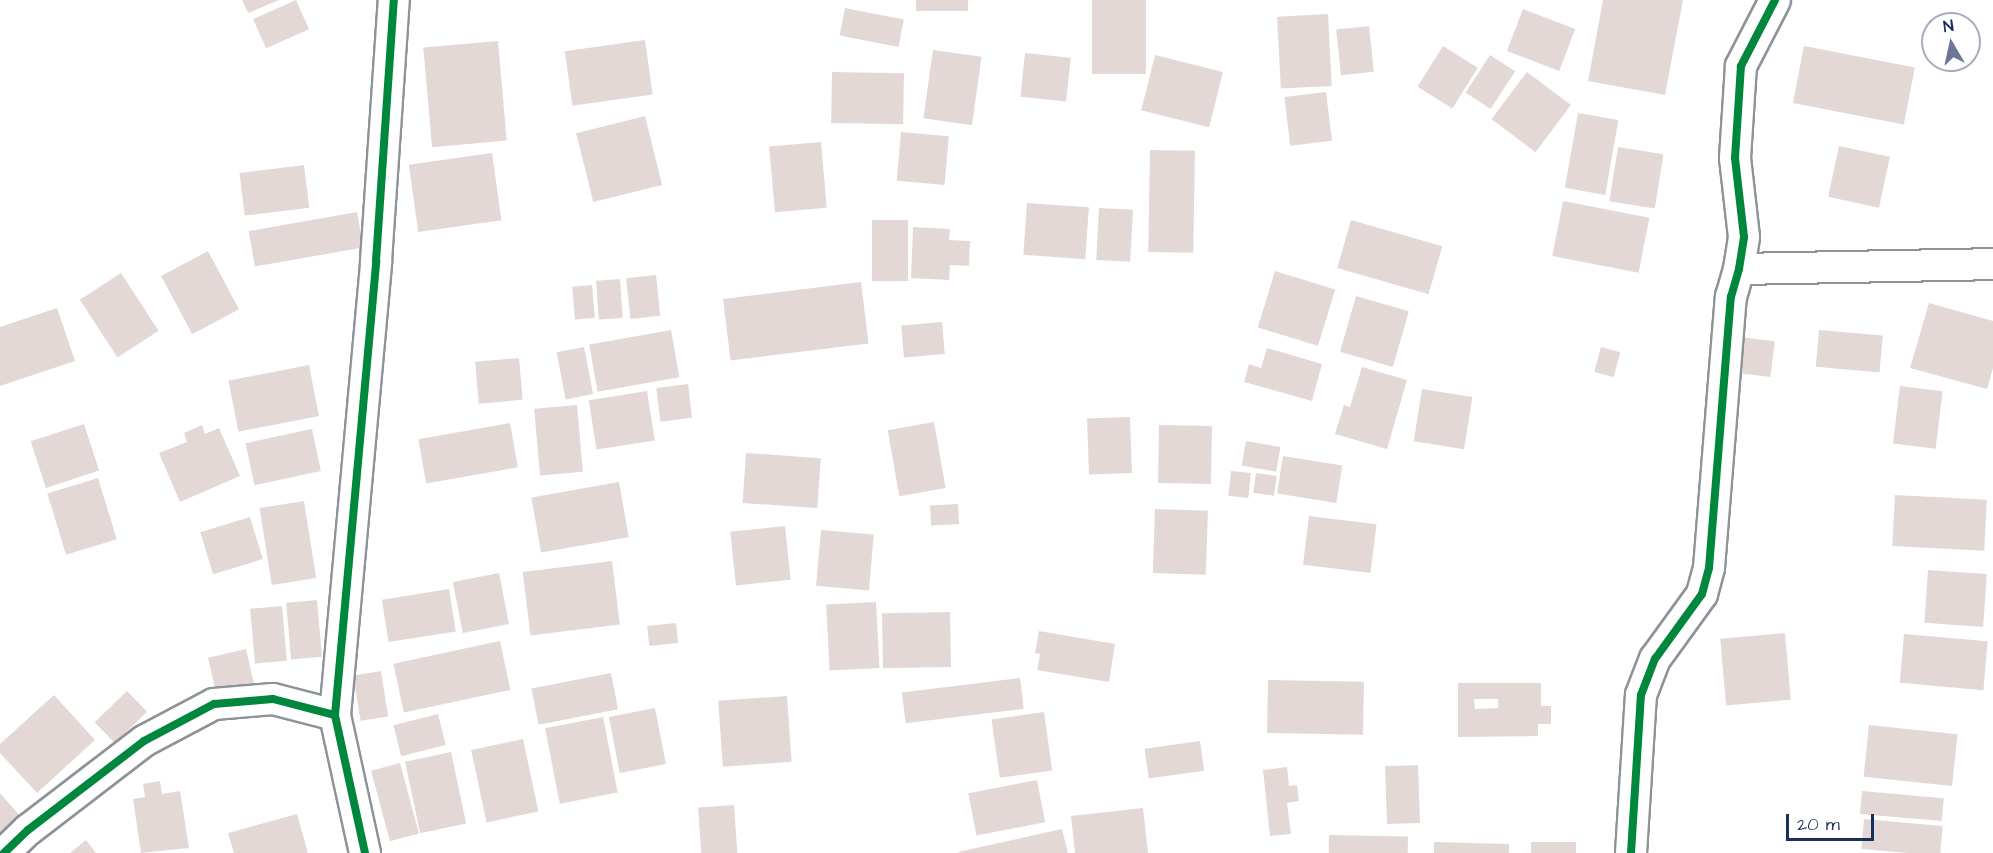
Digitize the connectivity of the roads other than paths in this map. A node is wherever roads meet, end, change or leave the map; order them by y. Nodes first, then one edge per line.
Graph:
1 (394, 0) edge
2 (1775, 0) edge
3 (1993, 264) edge
4 (1739, 269) junction
5 (335, 715) junction
6 (4, 853) edge
7 (365, 853) edge
8 (1631, 853) edge

1 - 5 street
2 - 4 street
3 - 4 street
4 - 8 street
5 - 6 street
5 - 7 street

